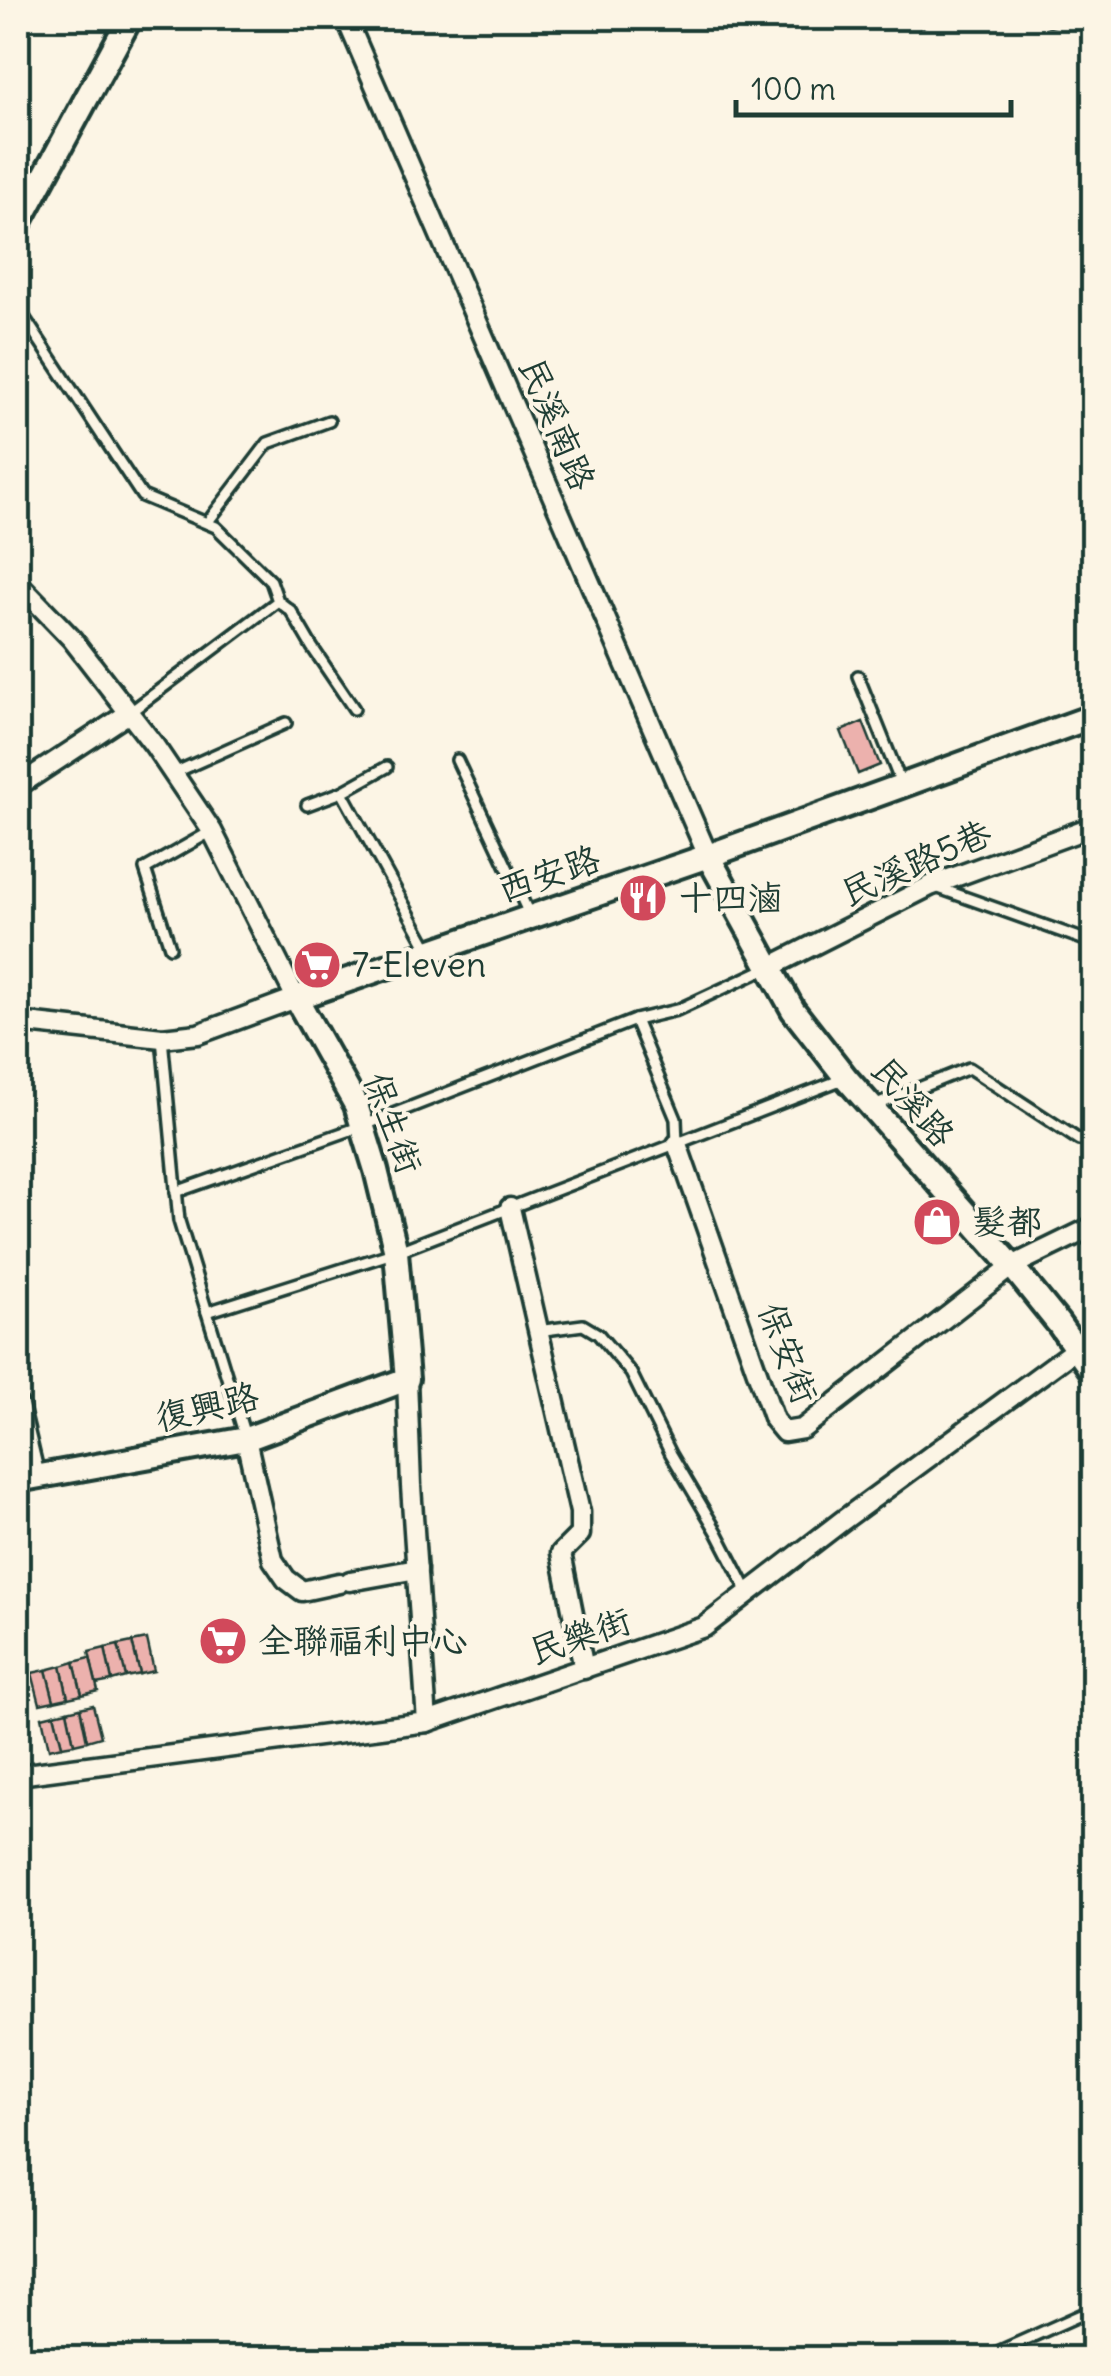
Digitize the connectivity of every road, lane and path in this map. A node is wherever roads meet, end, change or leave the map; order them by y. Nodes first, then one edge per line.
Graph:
1 (130, 18) edge
2 (346, 18) edge
3 (19, 216) edge
4 (18, 308) edge
5 (328, 421) dead end
6 (207, 523) junction
7 (18, 583) edge
8 (278, 602) junction
9 (858, 676) dead end
10 (354, 709) dead end
11 (129, 713) junction
12 (1094, 716) edge
13 (286, 724) dead end
14 (457, 760) dead end
15 (386, 767) dead end
16 (173, 773) junction
17 (18, 786) edge
18 (902, 786) junction
19 (342, 792) junction
20 (307, 806) dead end
21 (1094, 826) edge
22 (212, 831) junction
23 (708, 856) junction
24 (930, 886) junction
25 (530, 918) junction
26 (1088, 940) dead end
27 (170, 947) dead end
28 (430, 952) junction
29 (768, 968) junction
30 (296, 998) junction
31 (635, 1020) junction
32 (18, 1022) edge
33 (162, 1038) junction
34 (846, 1078) junction
35 (871, 1107) junction
36 (362, 1126) junction
37 (1079, 1140) dead end
38 (676, 1144) junction
39 (176, 1192) junction
40 (510, 1208) junction
41 (1094, 1226) edge
42 (396, 1252) junction
43 (1012, 1266) junction
44 (207, 1312) junction
45 (537, 1331) junction
46 (1076, 1349) junction
47 (1094, 1374) edge
48 (408, 1379) junction
49 (18, 1405) edge
50 (246, 1439) junction
51 (26, 1479) edge
52 (416, 1569) junction
53 (750, 1594) junction
54 (584, 1669) junction
55 (427, 1722) junction
56 (18, 1775) edge
57 (1094, 2309) edge
58 (984, 2358) edge

1 - 3 street
2 - 23 street, 民溪南路
4 - 6 lane
5 - 6 lane
6 - 8 lane
7 - 11 street, 保生街
8 - 10 lane
8 - 11 lane
9 - 18 lane
11 - 16 street, 保生街
11 - 17 street
12 - 18 street, 西安路
13 - 16 lane
14 - 25 lane
15 - 19 lane
16 - 22 street, 保生街
18 - 23 street, 西安路
19 - 20 lane
19 - 28 lane
21 - 24 street, 民溪路5巷
22 - 27 lane
22 - 30 street, 保生街
23 - 25 street, 西安路
23 - 29 street, 民溪路
24 - 26 lane
24 - 29 street, 民溪路5巷
25 - 28 street, 西安路
28 - 30 street, 西安路
29 - 31 lane
29 - 34 street, 民溪路
30 - 33 street, 西安路
30 - 36 street, 保生街
31 - 36 lane
31 - 38 lane
32 - 33 street, 西安路
33 - 39 lane
34 - 35 street, 民溪路
34 - 38 lane
35 - 37 lane
35 - 43 street, 民溪路
36 - 39 lane
36 - 42 street, 保生街
38 - 40 lane
38 - 43 street, 保安街
39 - 44 lane
40 - 42 lane
40 - 45 street
41 - 43 street
42 - 44 lane
42 - 48 street, 保生街
43 - 46 street, 民溪路
44 - 50 lane
45 - 53 lane
45 - 54 street
46 - 47 street, 民溪路
46 - 53 street, 民樂街
48 - 50 street, 復興路
48 - 52 street, 保生街
49 - 51 street
50 - 51 street, 復興路
50 - 52 street
52 - 55 street, 保生街
53 - 54 street, 民樂街
54 - 55 street, 民樂街
55 - 56 street, 民樂街
57 - 58 lane

